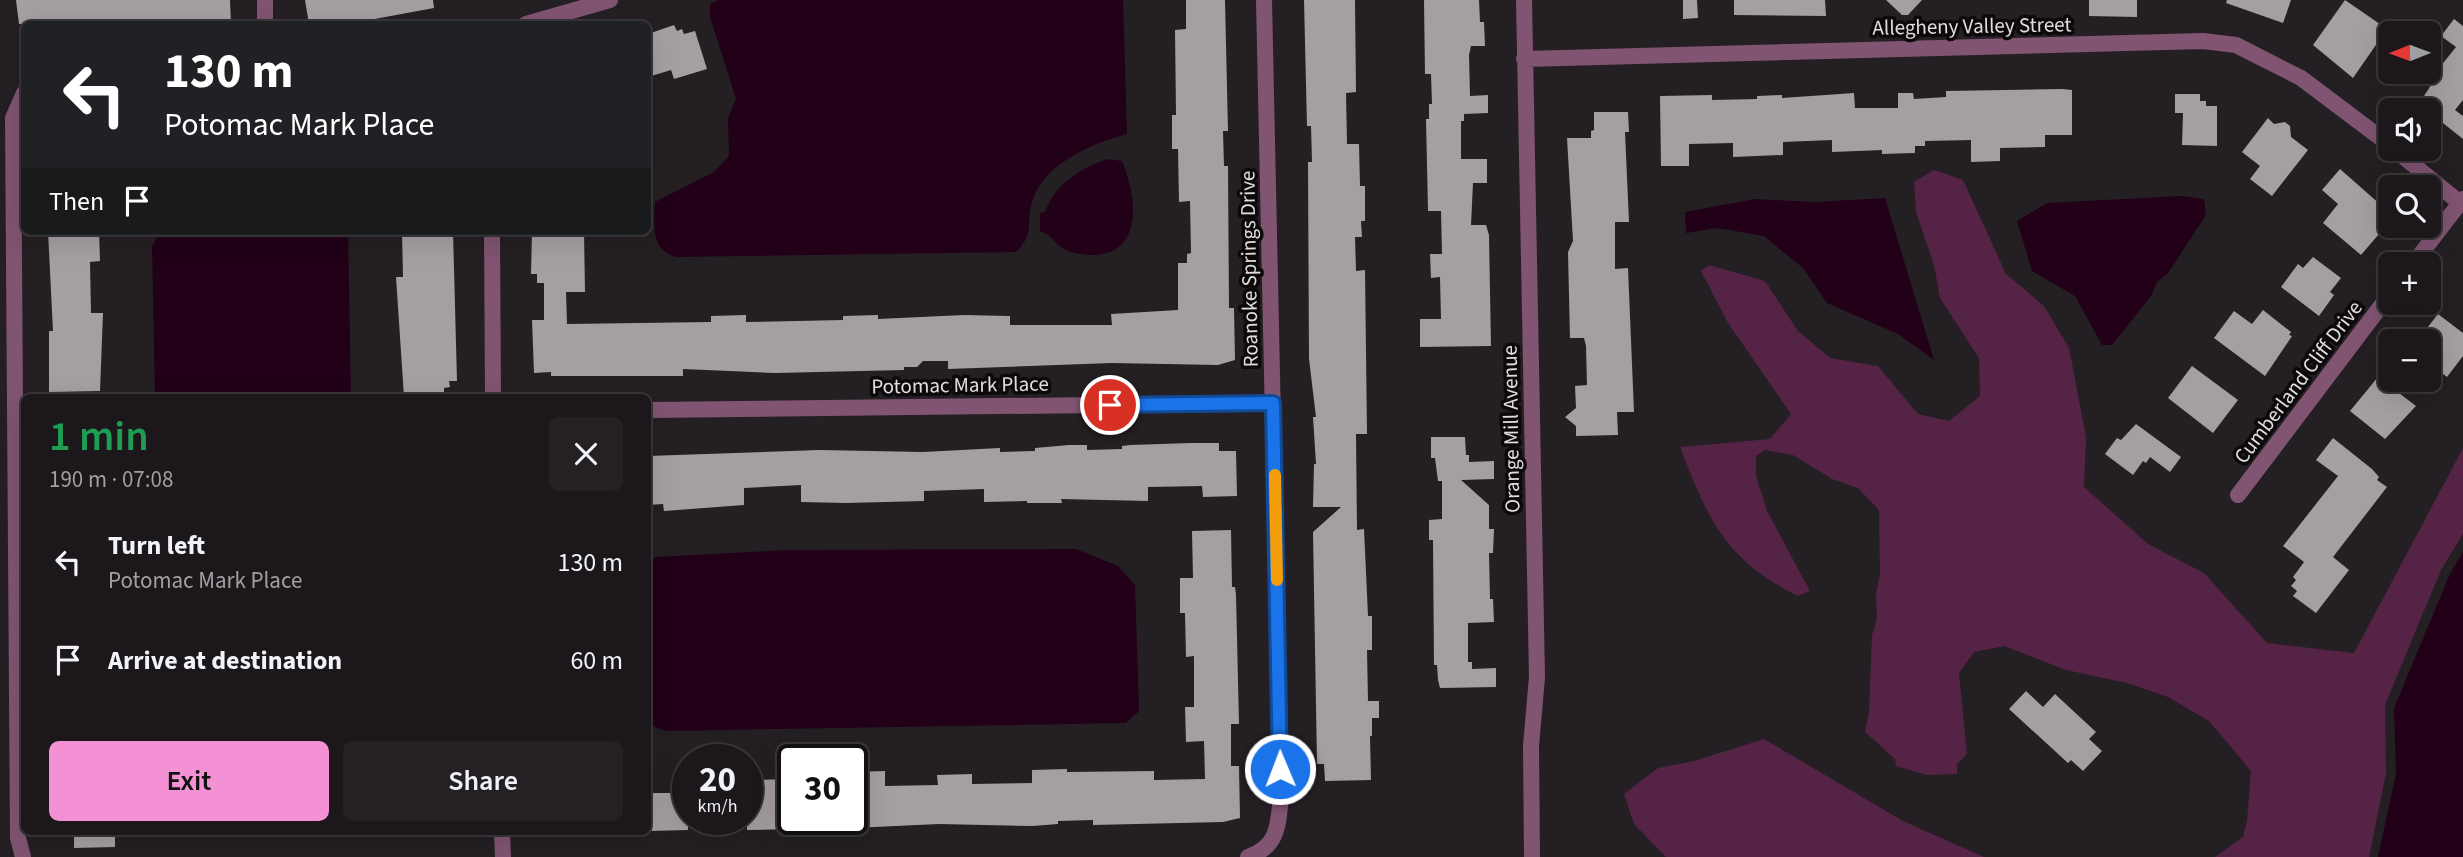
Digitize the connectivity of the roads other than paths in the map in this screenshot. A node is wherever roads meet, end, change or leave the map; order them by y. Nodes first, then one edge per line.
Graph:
1 (265, 0) edge
2 (610, 0) edge
3 (1264, 0) edge
4 (1524, 0) edge
5 (265, 21) edge
6 (536, 21) edge
7 (1524, 59) junction
8 (21, 100) edge
9 (2378, 136) edge
10 (2411, 161) edge
11 (2462, 201) edge
12 (492, 235) edge
13 (2422, 252) edge
14 (2378, 310) edge
15 (493, 394) edge
16 (1273, 403) junction
17 (651, 410) edge
18 (2238, 495) dead end
19 (502, 835) edge
20 (23, 857) edge
21 (503, 857) edge
22 (1248, 857) edge
23 (1532, 857) edge

1 - 5 street
2 - 6 street
3 - 16 street, Roanoke Springs Drive
4 - 7 street, Orange Mill Avenue
7 - 9 street, Allegheny Valley Street
7 - 23 street, Orange Mill Avenue
8 - 20 street
10 - 11 street, Allegheny Valley Street
11 - 13 street
12 - 15 street
14 - 18 street, Cumberland Cliff Drive
16 - 17 street, Potomac Mark Place
16 - 22 street, Roanoke Springs Drive
19 - 21 street

